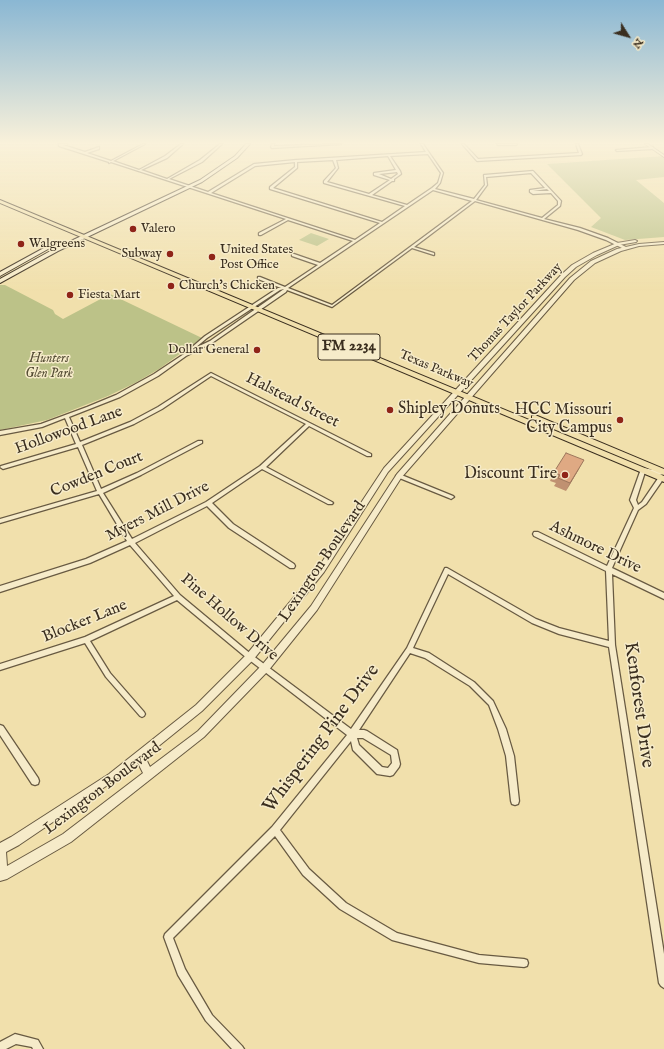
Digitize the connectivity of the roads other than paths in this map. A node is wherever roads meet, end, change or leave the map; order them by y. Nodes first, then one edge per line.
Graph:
1 (172, 193) edge
2 (174, 193) edge
3 (210, 193) edge
4 (287, 193) edge
5 (362, 193) edge
6 (372, 193) edge
7 (427, 193) edge
8 (448, 193) edge
9 (480, 193) edge
10 (553, 193) edge
11 (369, 195) junction
12 (0, 196) edge
13 (475, 200) junction
14 (0, 201) edge
15 (10, 205) junction
16 (22, 206) junction
17 (408, 206) junction
18 (132, 210) junction
19 (138, 210) junction
20 (542, 219) junction
21 (287, 220) junction
22 (383, 223) junction
23 (579, 229) junction
24 (84, 234) junction
25 (260, 234) dead end
26 (664, 240) edge
27 (356, 241) junction
28 (618, 244) junction
29 (664, 244) edge
30 (626, 246) junction
31 (412, 248) junction
32 (433, 254) dead end
33 (293, 255) dead end
34 (147, 263) junction
35 (162, 264) junction
36 (321, 265) junction
37 (0, 274) edge
38 (259, 278) dead end
39 (0, 280) edge
40 (188, 280) junction
41 (202, 280) junction
42 (286, 288) junction
43 (258, 306) junction
44 (500, 345) junction
45 (510, 349) junction
46 (184, 355) junction
47 (204, 379) joint
48 (460, 390) junction
49 (470, 394) junction
50 (66, 417) junction
51 (309, 424) junction
52 (0, 433) edge
53 (200, 442) dead end
54 (78, 445) junction
55 (369, 455) dead end
56 (398, 456) junction
57 (411, 462) junction
58 (262, 466) junction
59 (3, 467) dead end
60 (643, 470) junction
61 (663, 475) edge
62 (399, 476) junction
63 (100, 492) junction
64 (451, 497) dead end
65 (208, 503) junction
66 (330, 504) dead end
67 (637, 508) junction
68 (0, 521) edge
69 (536, 534) dead end
70 (131, 542) junction
71 (336, 547) junction
72 (349, 552) junction
73 (292, 566) dead end
74 (609, 569) junction
75 (0, 589) edge
76 (664, 596) edge
77 (178, 597) junction
78 (86, 640) junction
79 (612, 645) junction
80 (409, 650) junction
81 (250, 657) junction
82 (0, 667) edge
83 (265, 668) junction
84 (142, 714) dead end
85 (0, 728) edge
86 (352, 734) junction
87 (138, 756) junction
88 (149, 774) junction
89 (35, 781) dead end
90 (515, 802) dead end
91 (275, 830) junction
92 (0, 849) edge
93 (2, 876) edge
94 (524, 964) dead end
95 (664, 983) edge
96 (36, 1046) edge
97 (0, 1047) edge
98 (239, 1049) edge

1 - 18 main road
2 - 19 main road
3 - 21 street
4 - 22 street
5 - 11 street
6 - 11 street
7 - 17 street
8 - 13 street
9 - 13 street
10 - 20 street
11 - 17 street
12 - 16 main road, Texas Parkway / FM 2234
13 - 20 street
13 - 31 street
14 - 15 main road, Texas Parkway / FM 2234
15 - 16 main road
15 - 24 main road, Texas Parkway / FM 2234
16 - 24 main road, Texas Parkway / FM 2234
17 - 22 street
18 - 19 main road
18 - 24 main road
19 - 24 main road
20 - 23 street
21 - 25 street
21 - 27 street
22 - 27 street
23 - 28 street
23 - 30 street
24 - 34 main road, Texas Parkway / FM 2234
24 - 35 main road, Texas Parkway / FM 2234
24 - 37 main road
24 - 39 main road
26 - 30 street, Thomas Taylor Parkway
27 - 36 street
28 - 30 street, Thomas Taylor Parkway
28 - 44 street, Thomas Taylor Parkway
29 - 30 street, Thomas Taylor Parkway
30 - 45 street, Thomas Taylor Parkway
31 - 32 street
31 - 42 street
33 - 36 street
34 - 35 main road
34 - 40 main road, Texas Parkway / FM 2234
35 - 41 main road, Texas Parkway / FM 2234
36 - 42 street
38 - 42 street
40 - 41 main road
40 - 43 main road, Texas Parkway / FM 2234
41 - 43 main road, Texas Parkway / FM 2234
42 - 43 street
43 - 46 street
43 - 46 street
43 - 48 main road, Texas Parkway / FM 2234
44 - 45 street
44 - 48 street, Thomas Taylor Parkway
45 - 49 street, Thomas Taylor Parkway
46 - 50 street
47 - 51 street, Halstead Street
47 - 54 street, Hollowood Lane
48 - 49 main road, Texas Parkway / FM 2234
48 - 56 street, Lexington Boulevard
49 - 57 street, Lexington Boulevard
49 - 60 main road, Texas Parkway / FM 2234
49 - 61 main road, Texas Parkway / FM 2234
50 - 52 street
50 - 54 street, Pine Hollow Drive
51 - 55 street, Halstead Street
51 - 58 street, Myers Mill Drive
53 - 63 street, Cowden Court
54 - 59 street, Hollowood Lane
54 - 63 street, Pine Hollow Drive
56 - 57 street
56 - 71 street, Lexington Boulevard
57 - 62 street, Lexington Boulevard
58 - 65 street, Myers Mill Drive
58 - 66 street
60 - 61 main road, Texas Parkway / FM 2234
60 - 67 street, Kenforest Drive
61 - 67 street, Kenforest Drive
62 - 64 street
62 - 72 street, Lexington Boulevard
63 - 68 street, Cowden Court
63 - 70 street, Pine Hollow Drive
65 - 70 street, Myers Mill Drive
65 - 73 street
67 - 74 street, Kenforest Drive
69 - 74 street, Ashmore Drive
70 - 75 street, Myers Mill Drive
70 - 77 street, Pine Hollow Drive
71 - 72 street
71 - 81 street, Lexington Boulevard
72 - 83 street, Lexington Boulevard
74 - 76 street, Ashmore Drive
74 - 79 street, Kenforest Drive
77 - 78 street, Blocker Lane
77 - 81 street, Pine Hollow Drive
78 - 82 street, Blocker Lane
78 - 84 street
79 - 80 street, Whispering Pine Drive
79 - 95 street, Kenforest Drive
80 - 86 street, Whispering Pine Drive
80 - 90 street
81 - 83 street, Pine Hollow Drive
81 - 87 street, Lexington Boulevard
83 - 86 street, Pine Hollow Drive
83 - 88 street, Lexington Boulevard
85 - 89 street
86 - 86 street
86 - 91 street, Whispering Pine Drive
87 - 88 street
87 - 92 street, Lexington Boulevard
88 - 93 street, Lexington Boulevard
91 - 94 street
91 - 98 street, Whispering Pine Drive
92 - 93 street
96 - 97 street

